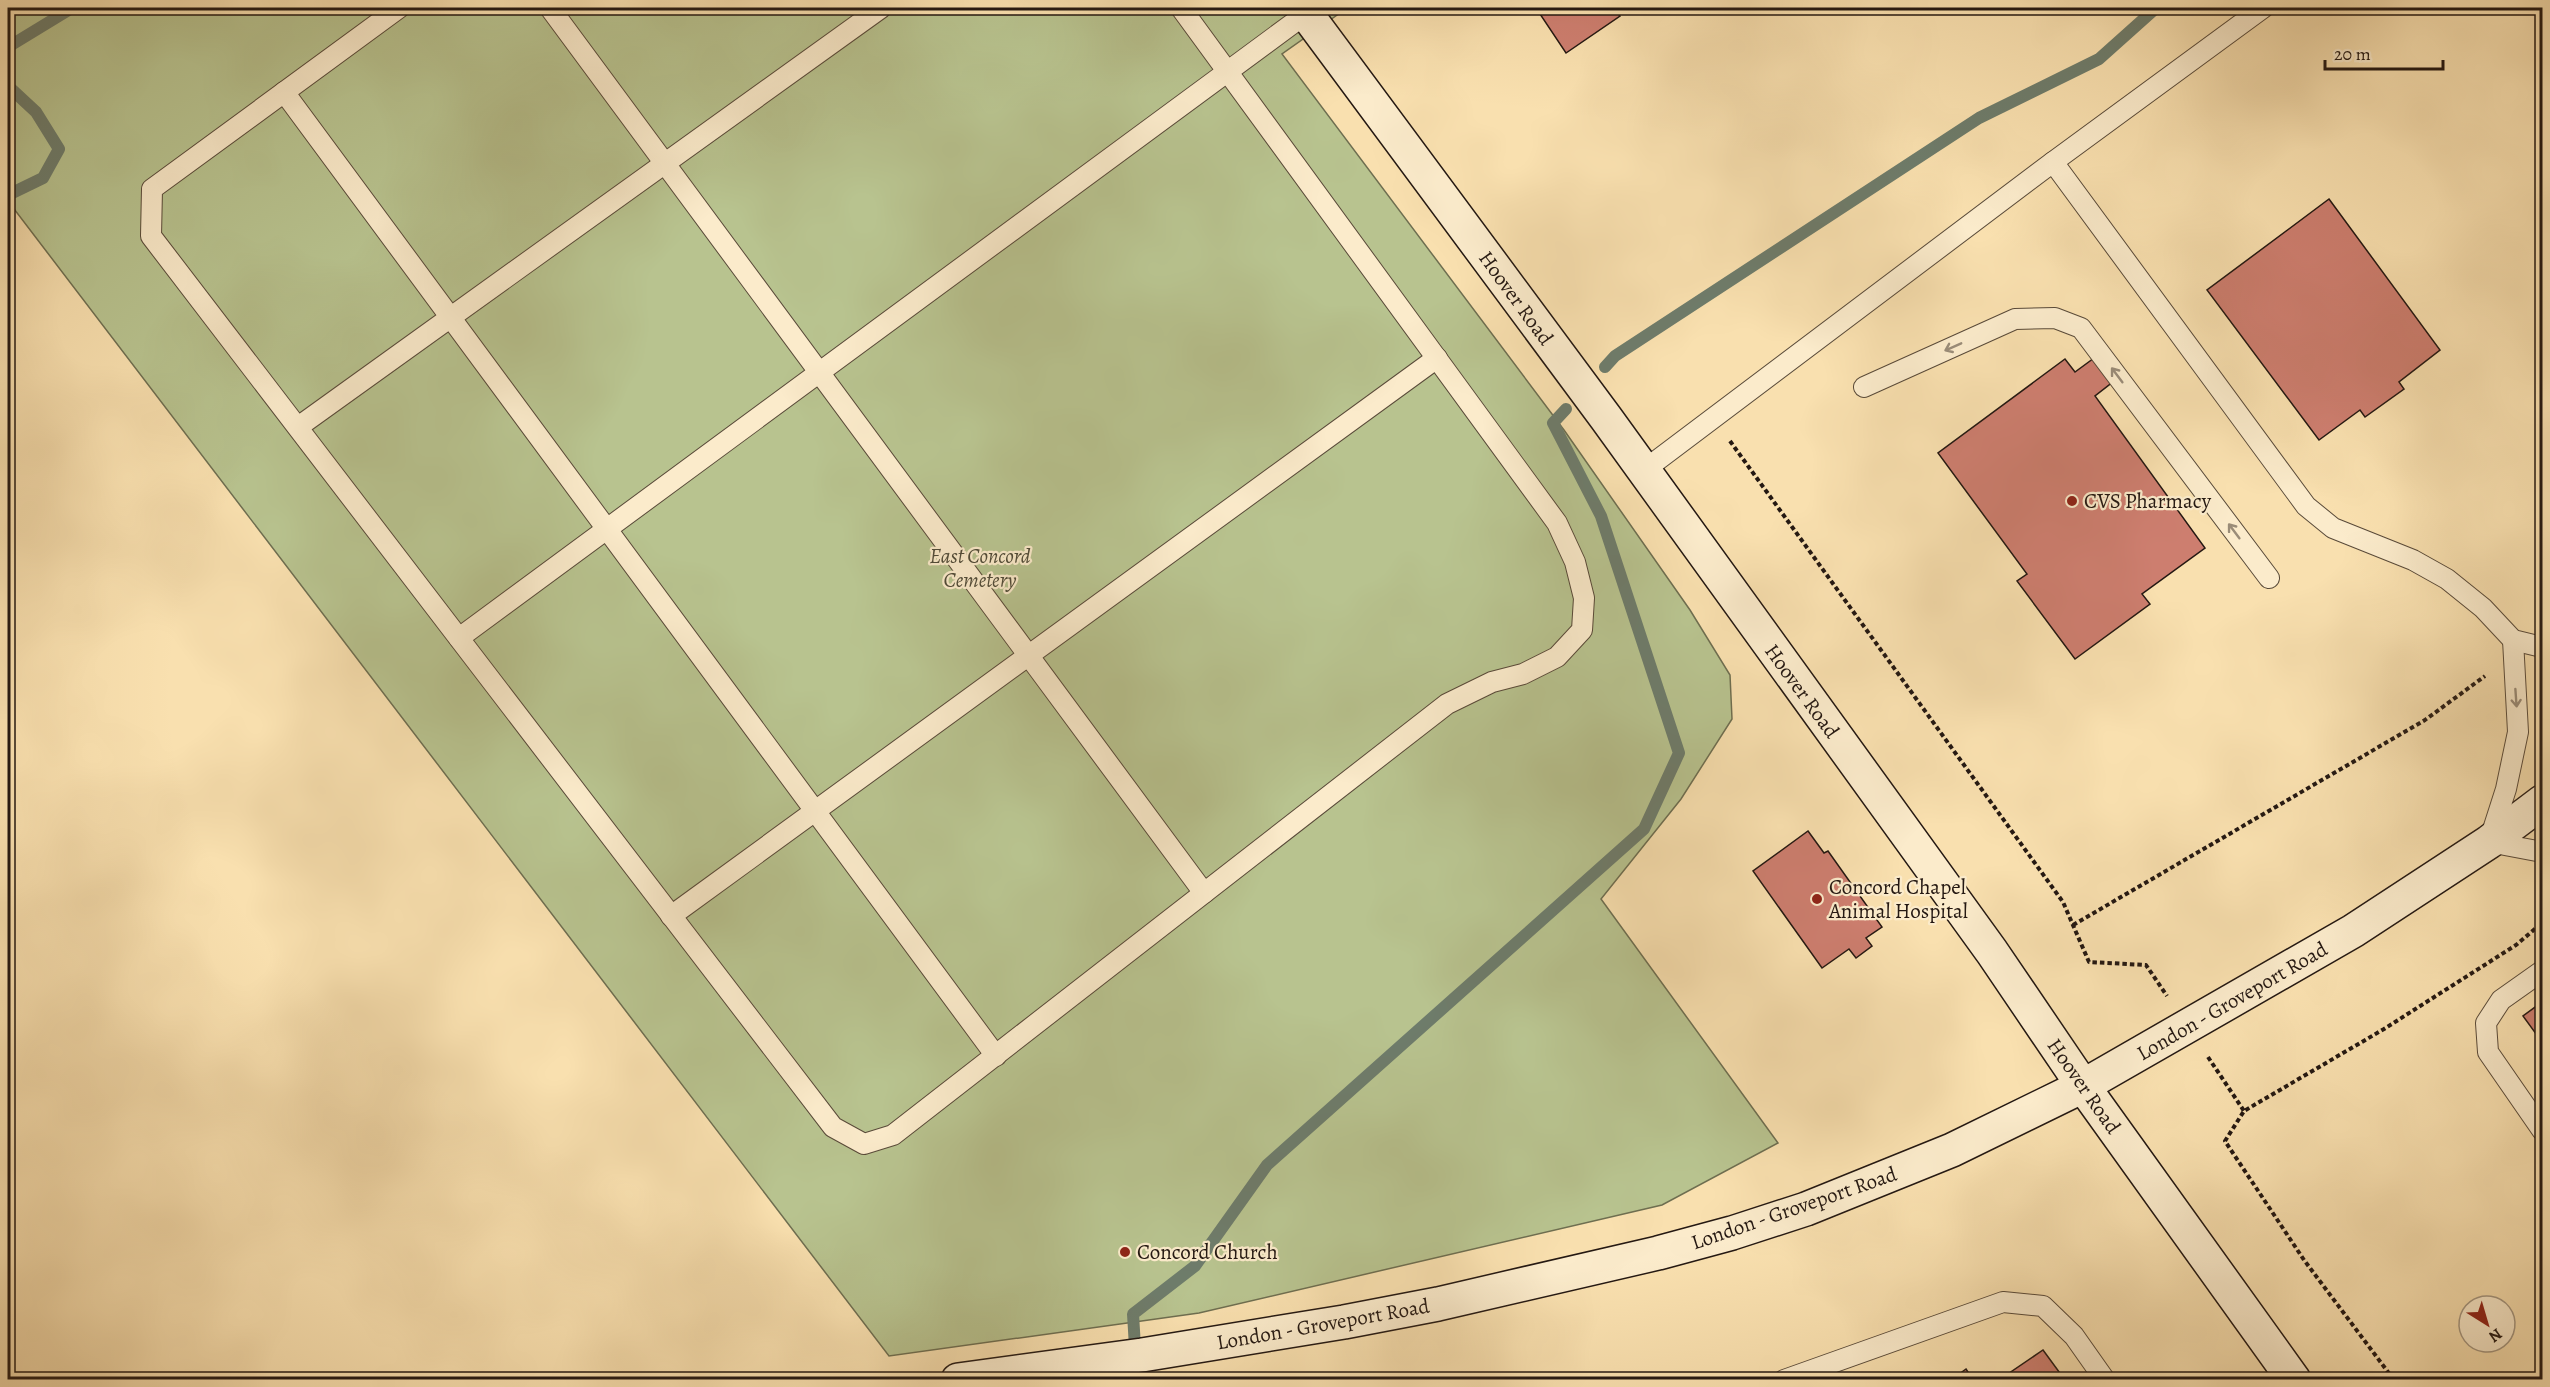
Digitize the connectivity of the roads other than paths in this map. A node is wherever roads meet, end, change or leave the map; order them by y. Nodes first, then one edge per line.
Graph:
1 (399, 8) edge
2 (550, 8) edge
3 (881, 8) edge
4 (1181, 8) edge
5 (2263, 8) edge
6 (1304, 10) edge
7 (1228, 71) junction
8 (284, 93) junction
9 (2053, 162) junction
10 (665, 163) junction
11 (450, 318) junction
12 (1437, 358) junction
13 (819, 372) junction
14 (1864, 387) dead end
15 (298, 427) junction
16 (1643, 471) junction
17 (606, 530) junction
18 (2270, 578) dead end
19 (459, 638) junction
20 (2542, 647) edge
21 (2513, 649) junction
22 (1029, 656) junction
23 (2542, 802) edge
24 (815, 811) junction
25 (2489, 842) junction
26 (2542, 852) edge
27 (1204, 893) junction
28 (671, 916) junction
29 (2542, 971) edge
30 (996, 1056) junction
31 (2083, 1086) junction
32 (2542, 1130) edge
33 (958, 1380) edge
34 (1784, 1380) edge
35 (2105, 1380) edge
36 (2294, 1380) edge

1 - 8 lane
2 - 10 lane
3 - 10 lane
4 - 7 lane
5 - 9 lane
6 - 7 lane
6 - 16 main road, Hoover Road
7 - 12 lane
7 - 13 lane
8 - 11 lane
8 - 15 lane
9 - 16 lane
9 - 21 lane
10 - 11 lane
10 - 13 lane
11 - 15 lane
11 - 17 lane
12 - 22 lane
12 - 27 lane
13 - 17 lane
13 - 22 lane
18 -> 14 lane
15 - 19 lane
16 - 31 main road, Hoover Road
17 - 19 lane
17 - 24 lane
19 - 28 lane
20 - 21 lane
21 -> 25 lane
22 - 24 lane
22 - 27 lane
23 - 25 main road, London - Groveport Road
24 - 28 lane
24 - 30 lane
25 - 26 lane
25 - 31 main road, London - Groveport Road
27 - 30 lane
28 - 30 lane
29 - 32 lane
31 - 33 main road, London - Groveport Road
31 - 36 main road, Hoover Road
34 - 35 lane

